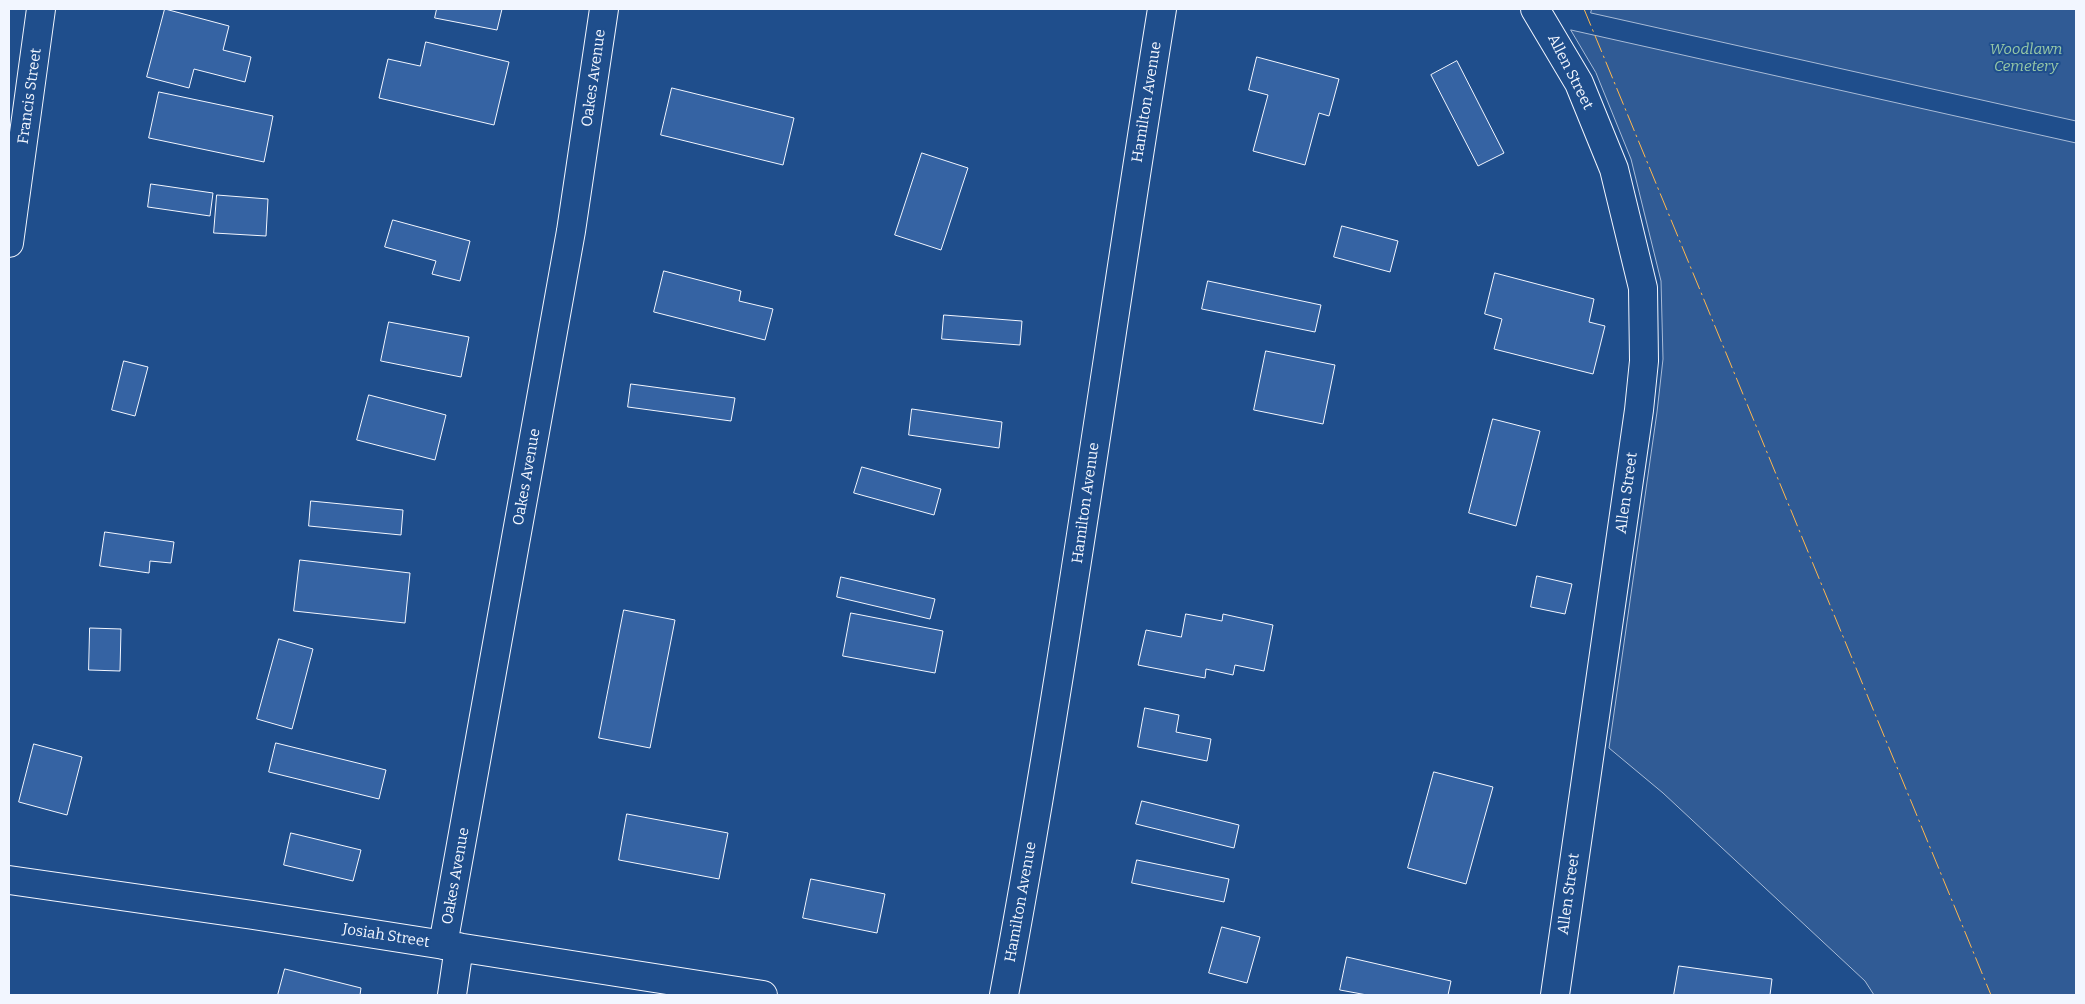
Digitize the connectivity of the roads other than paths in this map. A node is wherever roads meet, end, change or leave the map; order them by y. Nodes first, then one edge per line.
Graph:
1 (42, 9) edge
2 (604, 9) edge
3 (1162, 9) edge
4 (1535, 9) edge
5 (9, 243) edge
6 (9, 880) edge
7 (451, 946) junction
8 (452, 995) edge
9 (763, 995) edge
10 (1004, 995) edge
11 (1555, 995) edge

1 - 5 street, Francis Street
2 - 7 street, Oakes Avenue
3 - 10 street, Hamilton Avenue
4 - 11 street, Allen Street
6 - 7 street, Josiah Street
7 - 8 street, Oakes Avenue
7 - 9 street, Josiah Street

